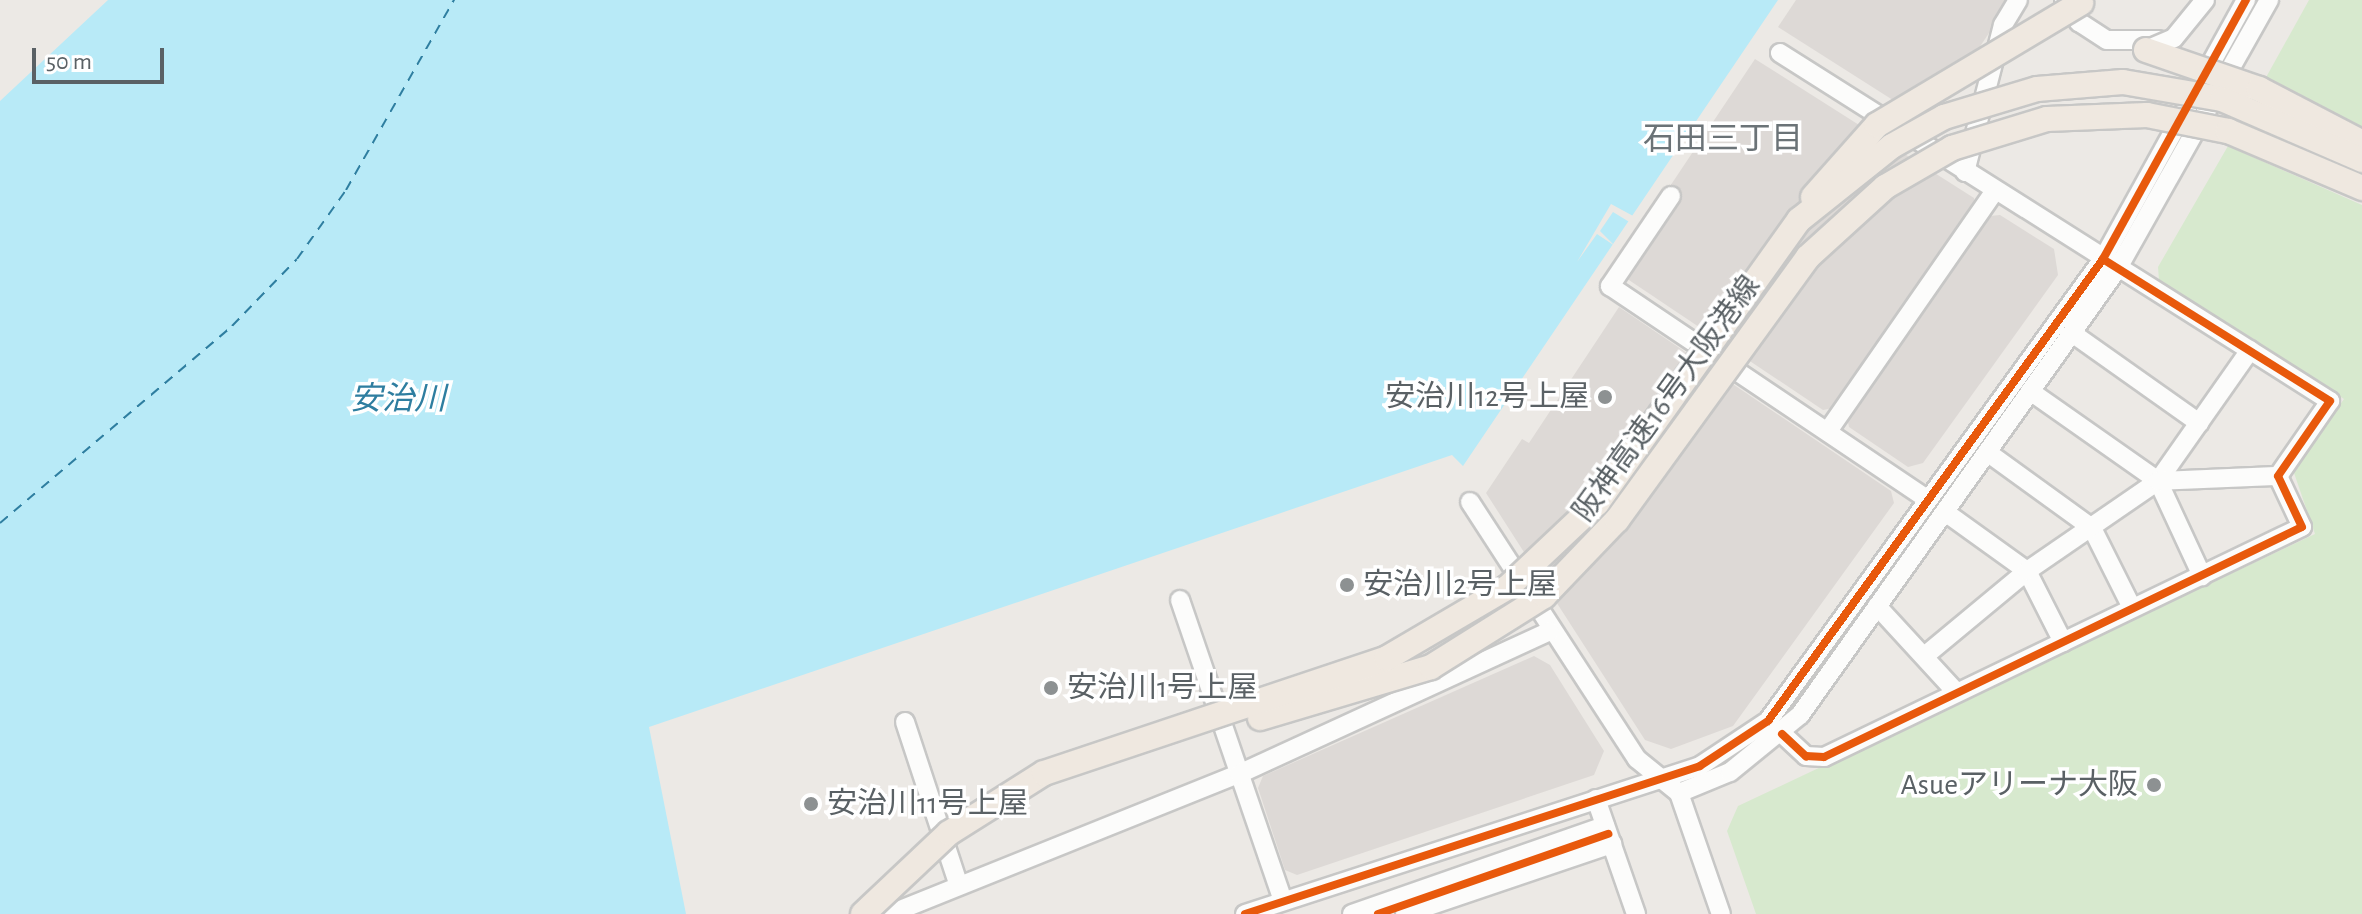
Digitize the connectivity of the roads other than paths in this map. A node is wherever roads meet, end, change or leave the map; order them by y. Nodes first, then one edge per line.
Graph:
1 (2018, 0) edge
2 (2206, 0) edge
3 (2246, 0) edge
4 (2269, 0) edge
5 (2072, 2) edge
6 (2146, 50) joint
7 (1780, 53) dead end
8 (2362, 142) edge
9 (2362, 160) edge
10 (1965, 172) junction
11 (2362, 188) edge
12 (1995, 191) junction
13 (1671, 196) dead end
14 (1799, 220) junction
15 (2110, 264) junction
16 (2072, 333) junction
17 (2250, 350) junction
18 (2030, 391) junction
19 (2199, 423) junction
20 (1828, 431) junction
21 (1987, 452) junction
22 (2278, 476) junction
23 (2158, 481) junction
24 (1928, 500) junction
25 (1470, 502) dead end
26 (1945, 512) junction
27 (2092, 528) junction
28 (2027, 571) junction
29 (2202, 576) junction
30 (1180, 600) dead end
31 (1877, 606) junction
32 (2132, 608) junction
33 (1550, 631) junction
34 (2063, 642) junction
35 (1927, 654) junction
36 (1956, 692) junction
37 (905, 722) dead end
38 (1782, 734) junction
39 (1239, 774) junction
40 (1663, 780) junction
41 (1679, 793) junction
42 (1596, 799) junction
43 (1605, 826) junction
44 (1612, 844) junction
45 (958, 883) junction
46 (1347, 885) junction
47 (1283, 901) junction
48 (1253, 912) edge
49 (1358, 913) edge
50 (863, 914) edge
51 (875, 914) edge
52 (890, 914) edge
53 (1405, 914) edge
54 (1636, 914) edge
55 (1721, 914) edge

1 - 10 street
2 - 5 street, bridge
2 - 6 street, bridge
3 - 15 street
4 - 15 street
5 - 14 highway, bridge
6 - 8 highway, bridge
7 - 10 street
9 - 14 highway, 阪神高速16号大阪港線, bridge
10 - 12 street
11 - 51 highway, 阪神高速16号大阪港線, bridge
12 - 15 street
12 - 20 street
13 - 20 street
14 - 50 highway, 阪神高速16号大阪港線, bridge
15 - 16 street
15 - 17 street
15 - 24 street
16 - 18 street
16 - 19 street
17 - 19 street
17 - 22 street
18 - 21 street
18 - 23 street
19 - 23 street
20 - 24 street
21 - 26 street
21 - 27 street
22 - 23 street
22 - 29 street
23 - 27 street
23 - 29 street
24 - 40 street
25 - 33 street
26 - 28 street
26 - 31 street
27 - 28 street
27 - 32 street
28 - 34 street
28 - 35 street
29 - 32 street
30 - 39 street
31 - 35 street
31 - 38 street
32 - 34 street
33 - 39 street
33 - 40 street
34 - 36 street
35 - 36 street
36 - 38 street
37 - 45 street
38 - 41 street
39 - 45 street
39 - 47 street
40 - 41 street
40 - 42 street
41 - 55 street
42 - 43 street
42 - 46 street
43 - 44 street
43 - 49 street
44 - 53 street
44 - 54 street
45 - 52 street
46 - 47 street
46 - 49 street
47 - 48 street

